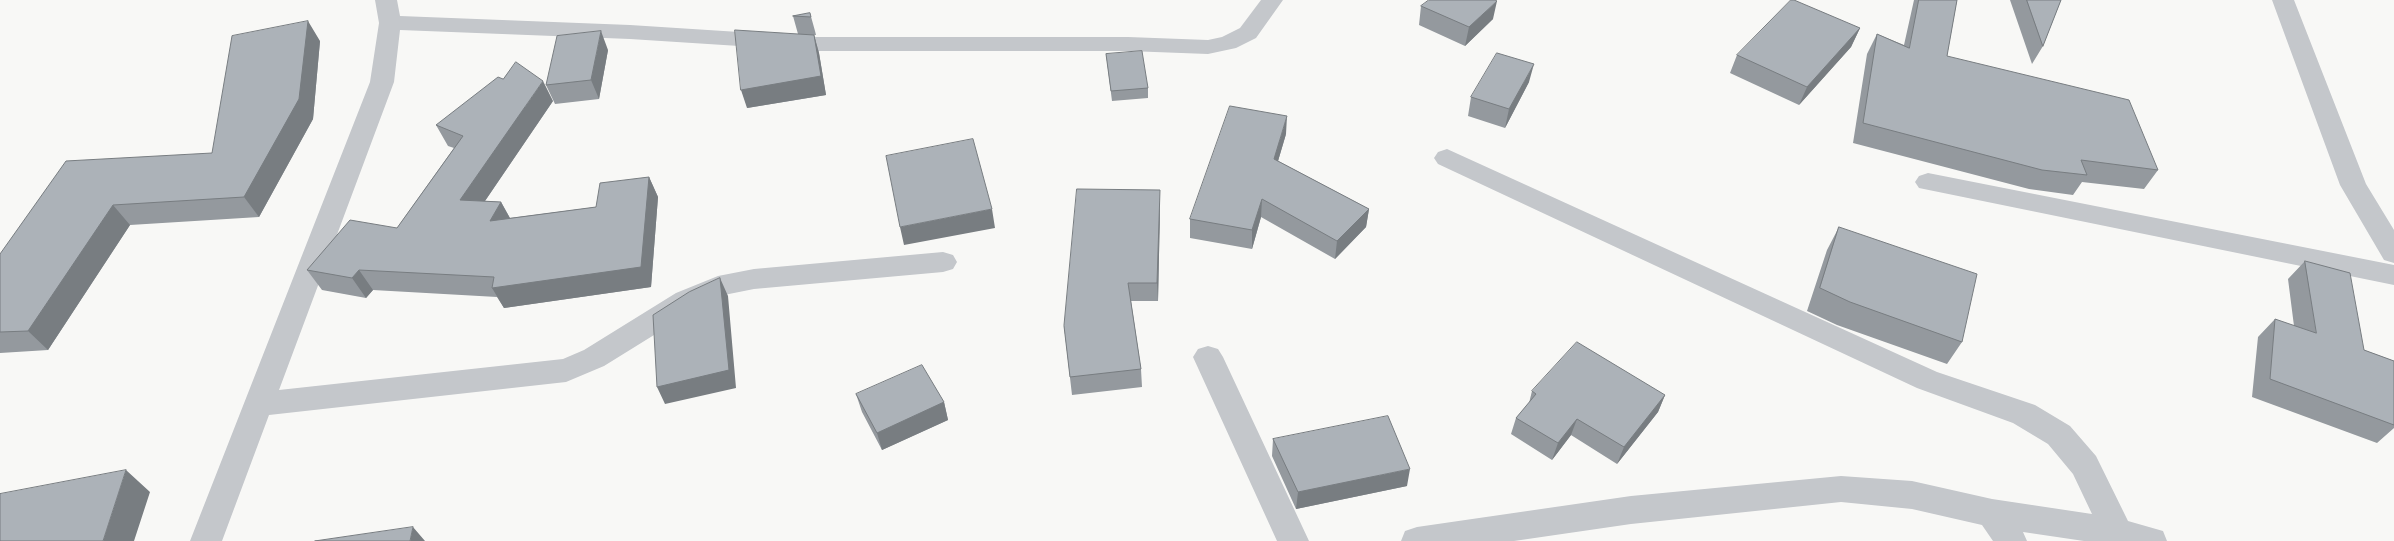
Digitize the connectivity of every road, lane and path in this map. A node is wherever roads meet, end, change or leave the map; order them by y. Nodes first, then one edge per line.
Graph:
1 (1272, 0) edge
2 (2283, 0) edge
3 (388, 12) edge
4 (1447, 158) dead end
5 (1928, 182) dead end
6 (2394, 253) edge
7 (943, 262) dead end
8 (2394, 275) edge
9 (1208, 358) dead end
10 (259, 404) junction
11 (1992, 514) junction
12 (2117, 532) junction
13 (206, 541) edge
14 (1293, 541) edge
15 (1416, 541) edge
16 (2011, 541) edge
17 (2151, 541) edge

1 - 3 street
2 - 6 street
3 - 10 street
4 - 12 street
5 - 8 street
7 - 10 street
9 - 14 street
10 - 13 street
11 - 12 street
11 - 15 street
11 - 16 street
12 - 17 street

